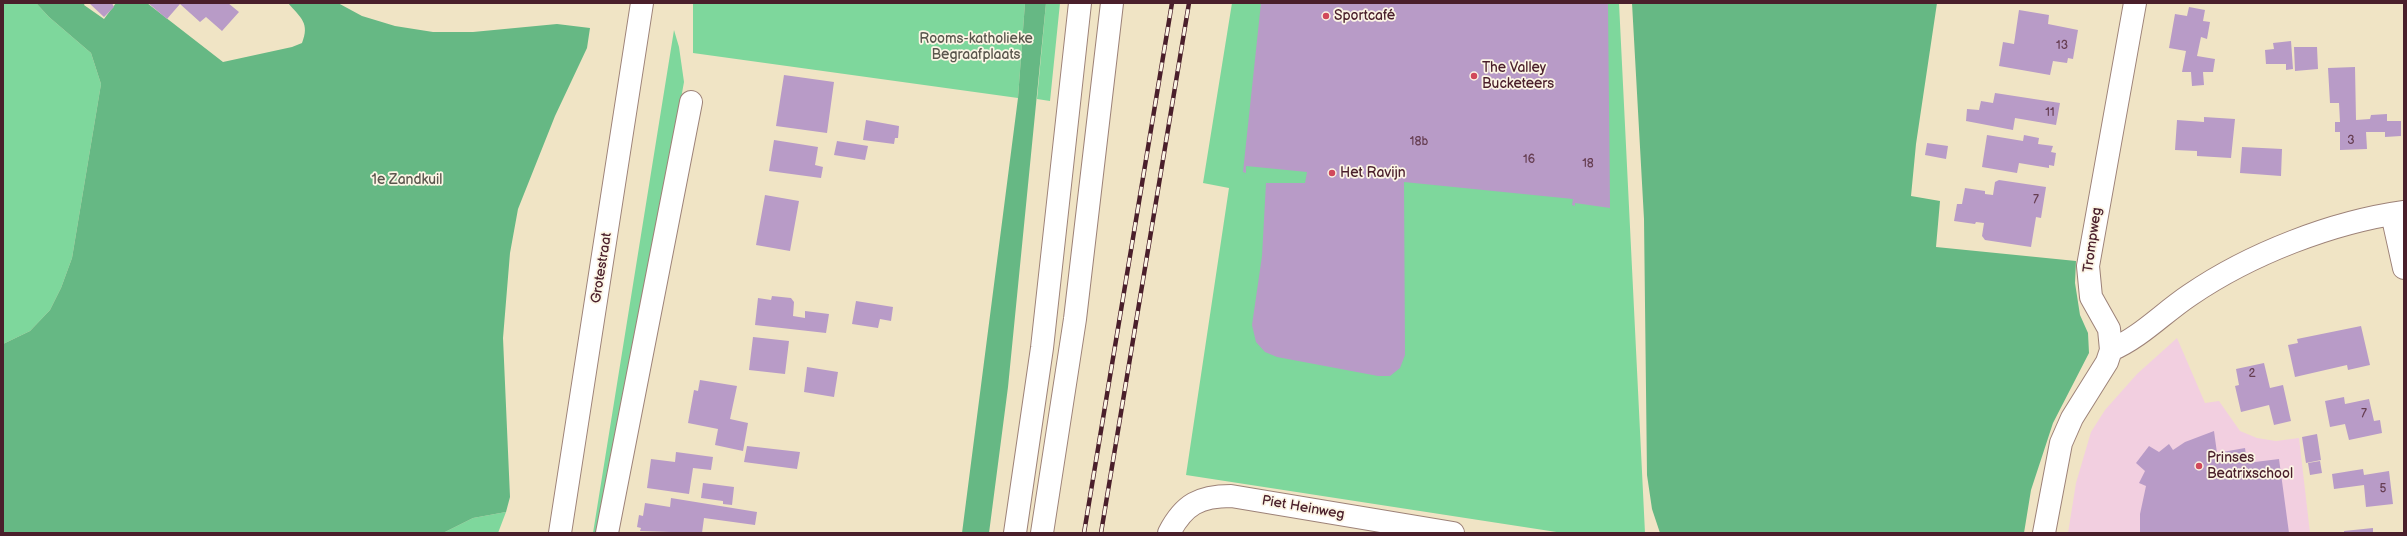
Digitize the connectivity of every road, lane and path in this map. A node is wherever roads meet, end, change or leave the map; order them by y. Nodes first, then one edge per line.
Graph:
1 (642, 3) edge
2 (1080, 3) edge
3 (1112, 3) edge
4 (2135, 3) edge
5 (691, 102) dead end
6 (2398, 213) edge
7 (2404, 268) edge
8 (2111, 350) junction
9 (560, 533) edge
10 (607, 533) edge
11 (1015, 533) edge
12 (1042, 533) edge
13 (1169, 533) edge
14 (1453, 533) edge
15 (2044, 533) edge

1 - 9 street, Grotestraat
2 - 11 street
3 - 12 street
4 - 8 street, Trompweg
5 - 10 street
6 - 7 street
6 - 8 street
8 - 15 street, Trompweg
13 - 14 street, Piet Heinweg

